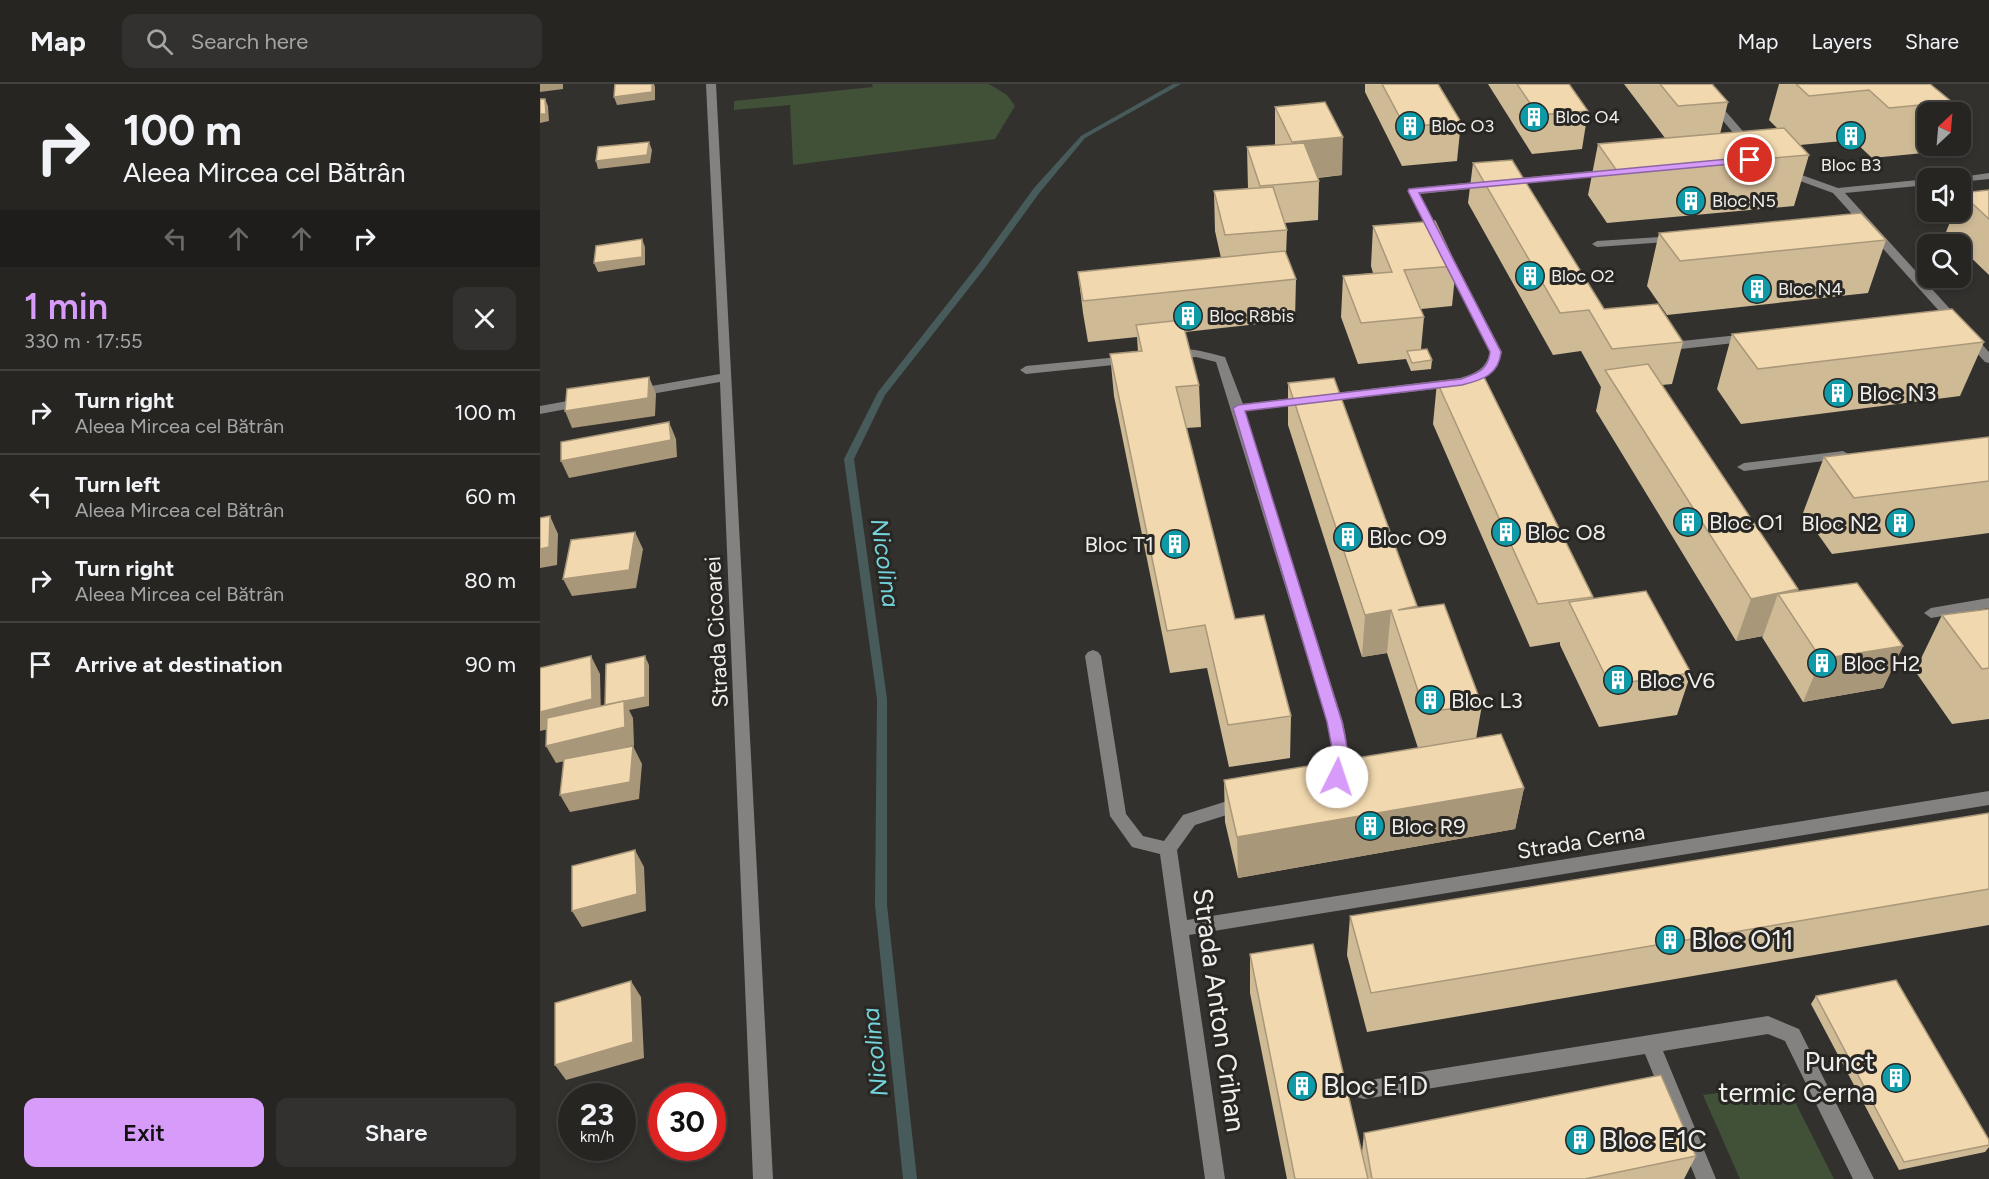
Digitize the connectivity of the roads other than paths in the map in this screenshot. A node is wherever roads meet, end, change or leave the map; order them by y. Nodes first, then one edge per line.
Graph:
1 (711, 84) edge
2 (1697, 84) edge
3 (1756, 152) edge
4 (1772, 165) edge
5 (1620, 171) edge
6 (1989, 176) edge
7 (1971, 178) edge
8 (1917, 183) edge
9 (1837, 191) junction
10 (1691, 238) edge
11 (1597, 244) dead end
12 (1765, 337) edge
13 (1672, 346) edge
14 (1163, 356) edge
15 (1140, 358) edge
16 (1989, 359) edge
17 (1026, 370) dead end
18 (725, 377) junction
19 (621, 396) edge
20 (598, 400) edge
21 (1238, 408) junction
22 (540, 411) edge
23 (1861, 453) edge
24 (1744, 467) dead end
25 (1989, 603) edge
26 (1931, 613) dead end
27 (1093, 656) dead end
28 (1323, 786) edge
29 (1989, 798) edge
30 (1262, 799) edge
31 (1168, 849) junction
32 (1181, 929) junction
33 (1651, 1044) junction
34 (1364, 1090) dead end
35 (763, 1179) edge
36 (1215, 1179) edge
37 (1706, 1179) edge
38 (1863, 1179) edge

1 - 18 street, Strada Cicoarei
2 - 3 street
4 - 9 street
5 - 21 street
6 - 7 street
8 - 9 street
9 - 16 street
10 - 11 street
12 - 13 street
14 - 21 street
15 - 17 street
18 - 19 street
18 - 35 street, Strada Cicoarei
20 - 22 street
21 - 28 street
23 - 24 street
25 - 26 street
27 - 31 street
29 - 32 street, Strada Cerna
30 - 31 street
31 - 32 street, Strada Anton Crihan
32 - 36 street, Strada Anton Crihan
33 - 34 street
33 - 37 street
33 - 38 street

